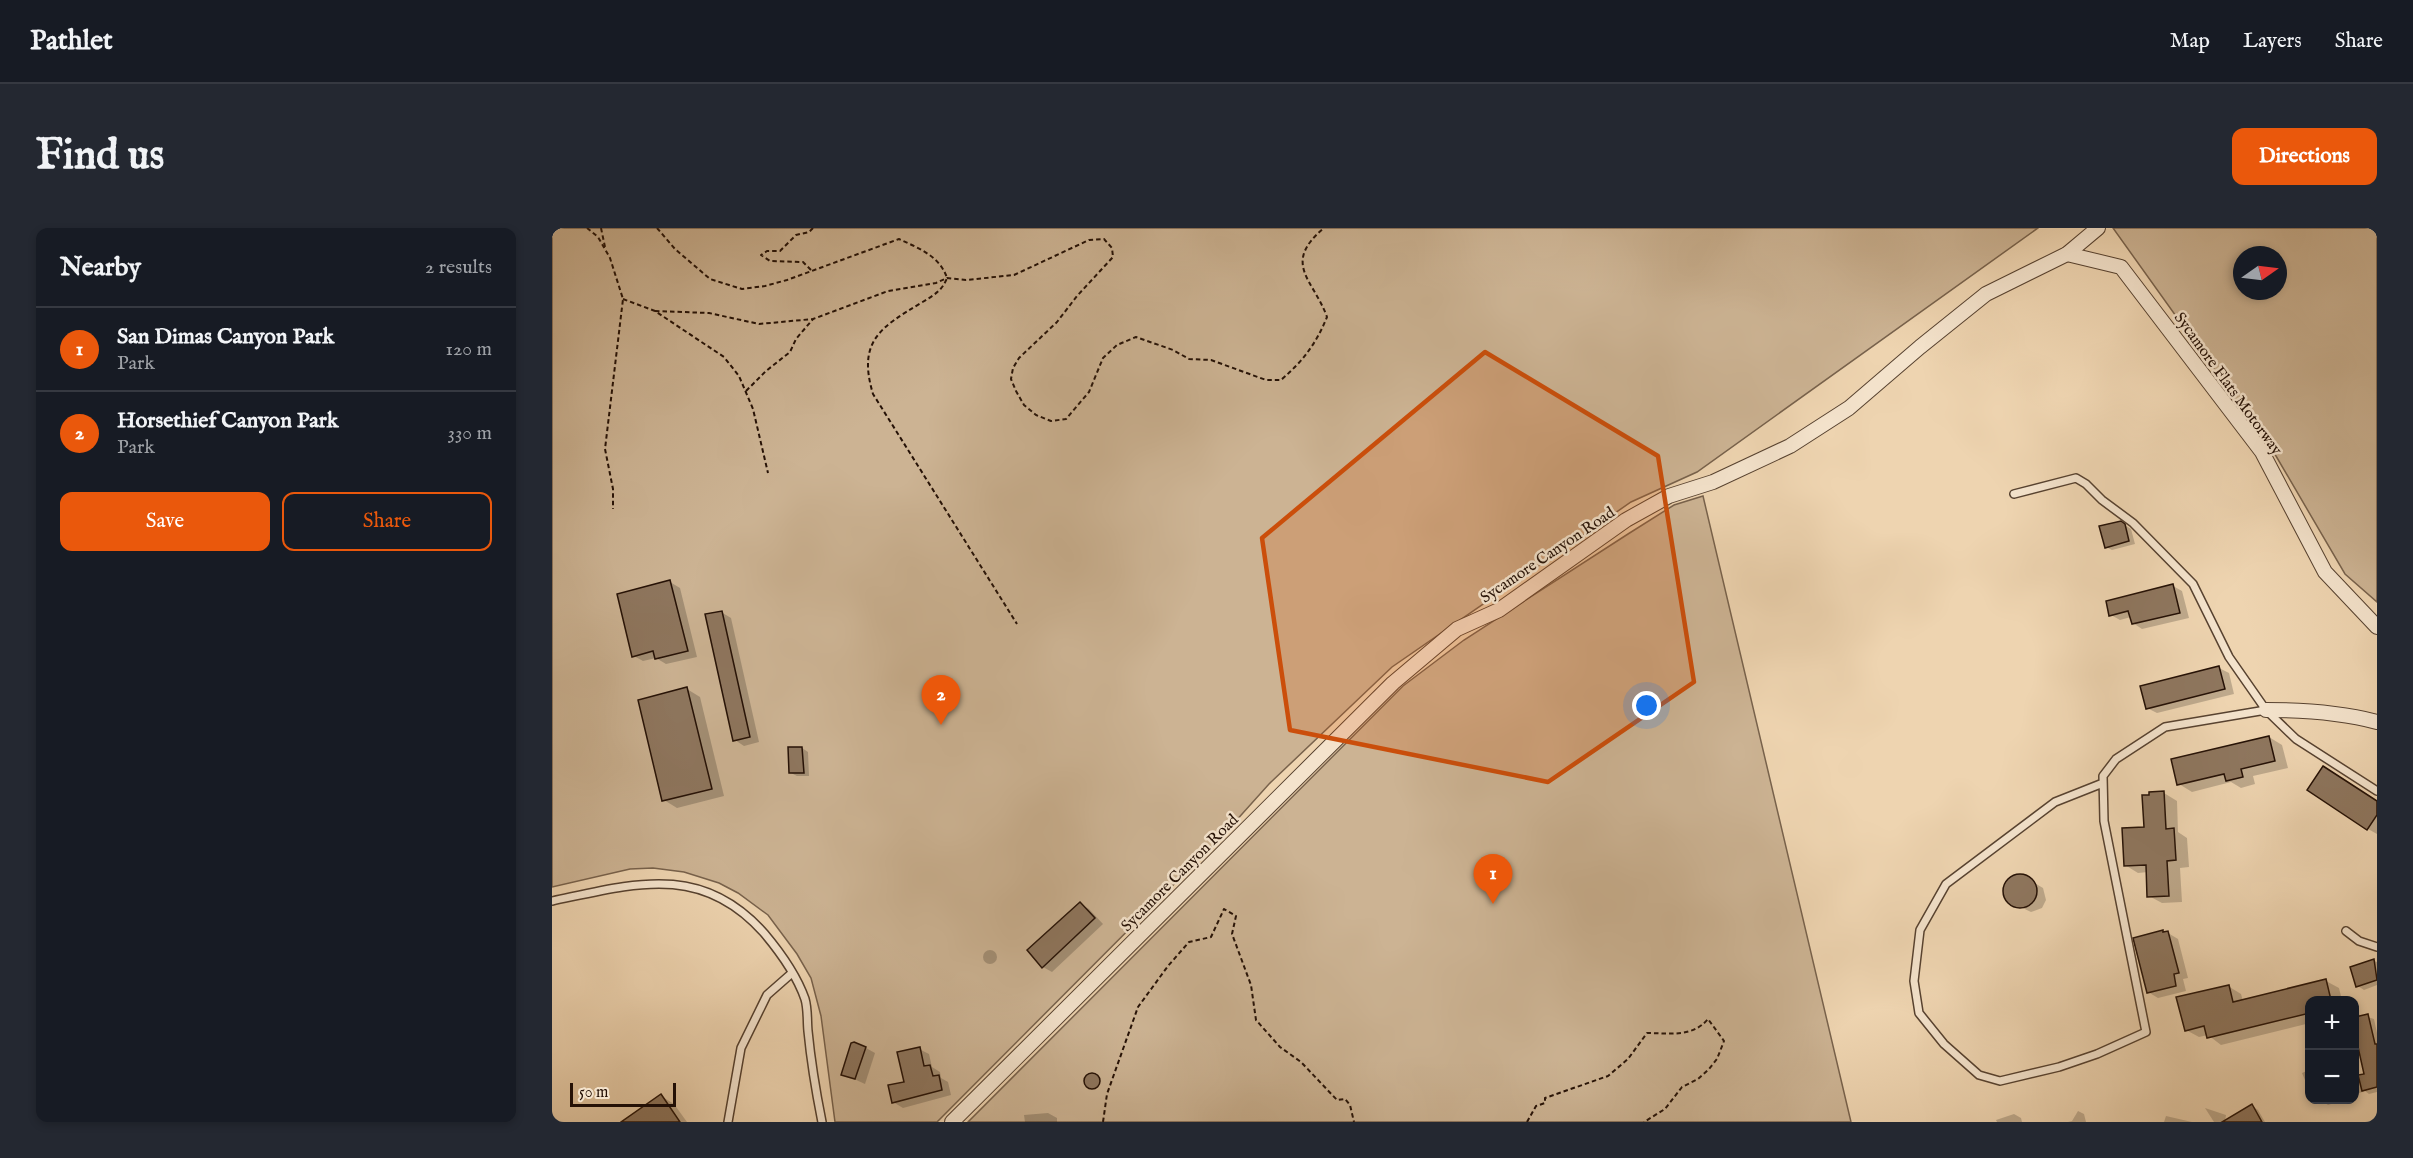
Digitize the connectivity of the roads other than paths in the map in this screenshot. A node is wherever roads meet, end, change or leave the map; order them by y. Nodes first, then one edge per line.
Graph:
1 (2098, 228) edge
2 (2067, 254) junction
3 (2014, 495) dead end
4 (2377, 627) edge
5 (2266, 710) junction
6 (2377, 722) edge
7 (2103, 783) junction
8 (2377, 791) edge
9 (552, 901) edge
10 (2346, 931) dead end
11 (2377, 947) edge
12 (792, 973) junction
13 (728, 1122) edge
14 (822, 1122) edge
15 (952, 1122) edge

1 - 2 street, Sycamore Canyon Road
2 - 4 street, Sycamore Flats Motorway
2 - 15 street, Sycamore Canyon Road
3 - 5 lane
5 - 6 street
5 - 7 lane
5 - 8 lane
7 - 7 lane
9 - 12 lane
10 - 11 lane
12 - 13 lane
12 - 14 lane

